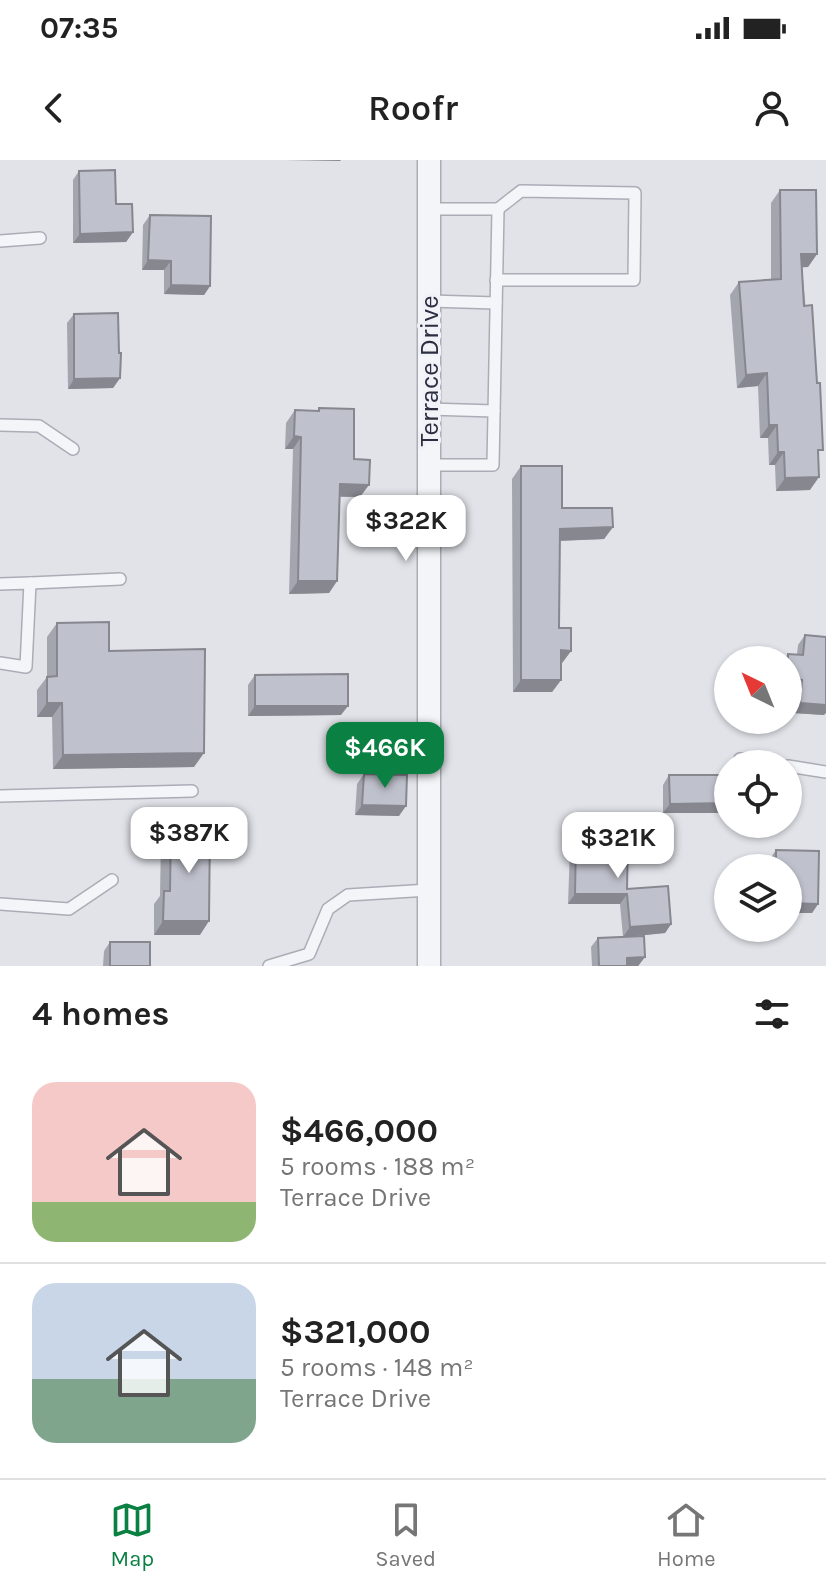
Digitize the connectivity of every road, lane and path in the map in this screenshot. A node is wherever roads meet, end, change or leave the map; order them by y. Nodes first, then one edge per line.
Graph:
1 (429, 160) edge
2 (430, 209) junction
3 (498, 209) junction
4 (40, 238) dead end
5 (0, 241) edge
6 (496, 280) junction
7 (430, 301) junction
8 (496, 303) junction
9 (429, 409) junction
10 (494, 411) junction
11 (0, 425) edge
12 (73, 449) dead end
13 (429, 465) junction
14 (120, 579) dead end
15 (30, 583) junction
16 (0, 584) edge
17 (0, 663) edge
18 (802, 768) edge
19 (826, 772) edge
20 (192, 791) dead end
21 (0, 796) edge
22 (112, 880) dead end
23 (429, 890) junction
24 (0, 904) edge
25 (269, 966) edge
26 (429, 966) edge

1 - 2 street, Terrace Drive
2 - 3 lane
2 - 7 street, Terrace Drive
3 - 6 lane
3 - 6 lane
4 - 5 lane
6 - 8 lane
7 - 8 lane
7 - 9 street, Terrace Drive
8 - 10 lane
9 - 10 lane
9 - 13 street, Terrace Drive
10 - 13 lane
11 - 12 lane
13 - 23 street, Terrace Drive
14 - 15 lane
15 - 16 lane
15 - 17 lane
18 - 19 lane
20 - 21 lane
22 - 24 lane
23 - 25 lane
23 - 26 street, Terrace Drive

